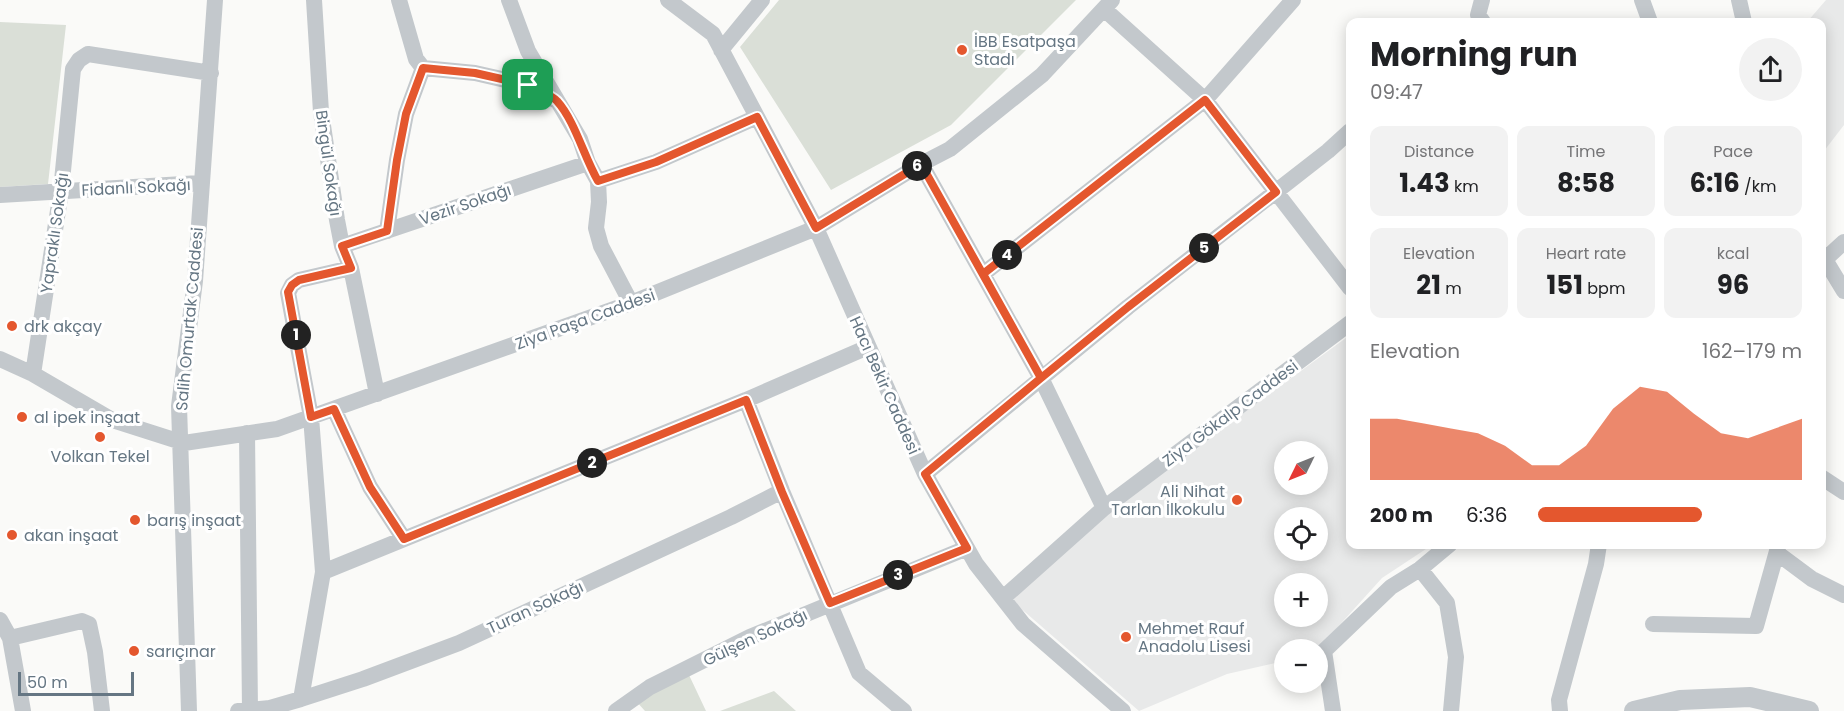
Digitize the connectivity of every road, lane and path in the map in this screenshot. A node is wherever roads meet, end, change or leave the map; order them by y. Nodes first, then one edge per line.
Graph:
1 (215, 0) edge
2 (314, 0) edge
3 (399, 0) edge
4 (509, 0) edge
5 (668, 0) edge
6 (762, 0) edge
7 (1293, 0) edge
8 (1642, 0) edge
9 (1738, 0) edge
10 (1108, 4) edge
11 (1649, 18) edge
12 (1743, 18) edge
13 (721, 50) junction
14 (423, 68) junction
15 (211, 73) junction
16 (556, 100) junction
17 (1205, 100) junction
18 (757, 117) junction
19 (1346, 135) edge
20 (588, 163) junction
21 (921, 164) junction
22 (598, 181) junction
23 (200, 183) junction
24 (61, 191) junction
25 (1276, 192) junction
26 (0, 195) edge
27 (816, 228) junction
28 (387, 231) junction
29 (1844, 242) edge
30 (342, 246) junction
31 (1826, 256) edge
32 (1826, 265) edge
33 (351, 268) junction
34 (983, 274) junction
35 (1346, 283) edge
36 (1844, 291) edge
37 (631, 303) junction
38 (1346, 326) edge
39 (868, 348) junction
40 (0, 359) edge
41 (33, 374) junction
42 (1041, 378) junction
43 (377, 394) junction
44 (746, 400) junction
45 (334, 409) junction
46 (311, 417) junction
47 (247, 433) junction
48 (181, 442) junction
49 (925, 474) junction
50 (1826, 480) edge
51 (782, 492) junction
52 (1844, 492) edge
53 (1104, 508) junction
54 (404, 539) junction
55 (967, 548) junction
56 (1444, 549) edge
57 (1598, 549) edge
58 (1778, 549) edge
59 (1420, 569) junction
60 (323, 572) junction
61 (1844, 595) edge
62 (1003, 598) junction
63 (830, 603) junction
64 (0, 620) edge
65 (1653, 624) dead end
66 (10, 638) junction
67 (301, 699) junction
68 (282, 708) edge
69 (244, 710) edge
70 (23, 711) edge
71 (102, 711) edge
72 (189, 711) edge
73 (616, 711) edge
74 (904, 711) edge
75 (1123, 711) edge
76 (1333, 711) edge
77 (1451, 711) edge
78 (1560, 711) edge
79 (1634, 711) edge
80 (1809, 711) edge

1 - 15 street, Salih Omurtak Caddesi
2 - 30 street, Bingül Sokağı
3 - 14 street
4 - 16 street
5 - 13 street, Hacı Bekir Caddesi
6 - 13 street
7 - 17 street
8 - 11 street
9 - 12 street
10 - 17 street
10 - 21 street, Ziya Paşa Caddesi
13 - 18 street, Hacı Bekir Caddesi
14 - 16 street
14 - 28 street
15 - 23 street, Salih Omurtak Caddesi
15 - 24 street, Yapraklı Sokağı
16 - 20 street
17 - 25 street
17 - 34 street
18 - 22 street
18 - 27 street, Hacı Bekir Caddesi
19 - 25 street
20 - 22 street
20 - 28 street, Vezir Sokağı
21 - 27 street, Ziya Paşa Caddesi
21 - 34 street
22 - 37 street
23 - 24 street, Fidanlı Sokağı
23 - 48 street, Salih Omurtak Caddesi
24 - 26 street, Fidanlı Sokağı
24 - 41 street, Yapraklı Sokağı
25 - 35 street
25 - 42 street
27 - 37 street, Ziya Paşa Caddesi
27 - 39 street, Hacı Bekir Caddesi
28 - 30 street, Vezir Sokağı
29 - 31 street
30 - 33 street, Bingül Sokağı
32 - 36 street
33 - 43 street, Bingül Sokağı
33 - 46 street
34 - 42 street
37 - 43 street, Ziya Paşa Caddesi
38 - 53 street, Ziya Gökalp Caddesi
39 - 44 street
39 - 49 street, Hacı Bekir Caddesi
40 - 41 street, Ziya Paşa Caddesi
41 - 48 street, Ziya Paşa Caddesi
42 - 49 street
42 - 53 street
43 - 45 street, Ziya Paşa Caddesi
44 - 51 street
44 - 54 street
45 - 46 street, Ziya Paşa Caddesi
45 - 54 street
46 - 47 street, Ziya Paşa Caddesi
46 - 60 street
47 - 48 street, Ziya Paşa Caddesi
47 - 69 street
48 - 72 street, Salih Omurtak Caddesi
49 - 55 street, Hacı Bekir Caddesi
50 - 52 street
51 - 63 street
51 - 67 street, Turan Sokağı
53 - 62 street, Ziya Gökalp Caddesi
54 - 60 street
55 - 62 street, Hacı Bekir Caddesi
55 - 63 street, Gülşen Sokağı
56 - 59 street
57 - 78 street
58 - 61 street
58 - 65 street
59 - 76 street
59 - 77 street
60 - 67 street
62 - 75 street, Hacı Bekir Caddesi
63 - 73 street, Gülşen Sokağı
63 - 74 street
64 - 66 street
66 - 70 street
66 - 71 street
67 - 68 street, Turan Sokağı
68 - 69 street, Turan Sokağı
79 - 80 street

